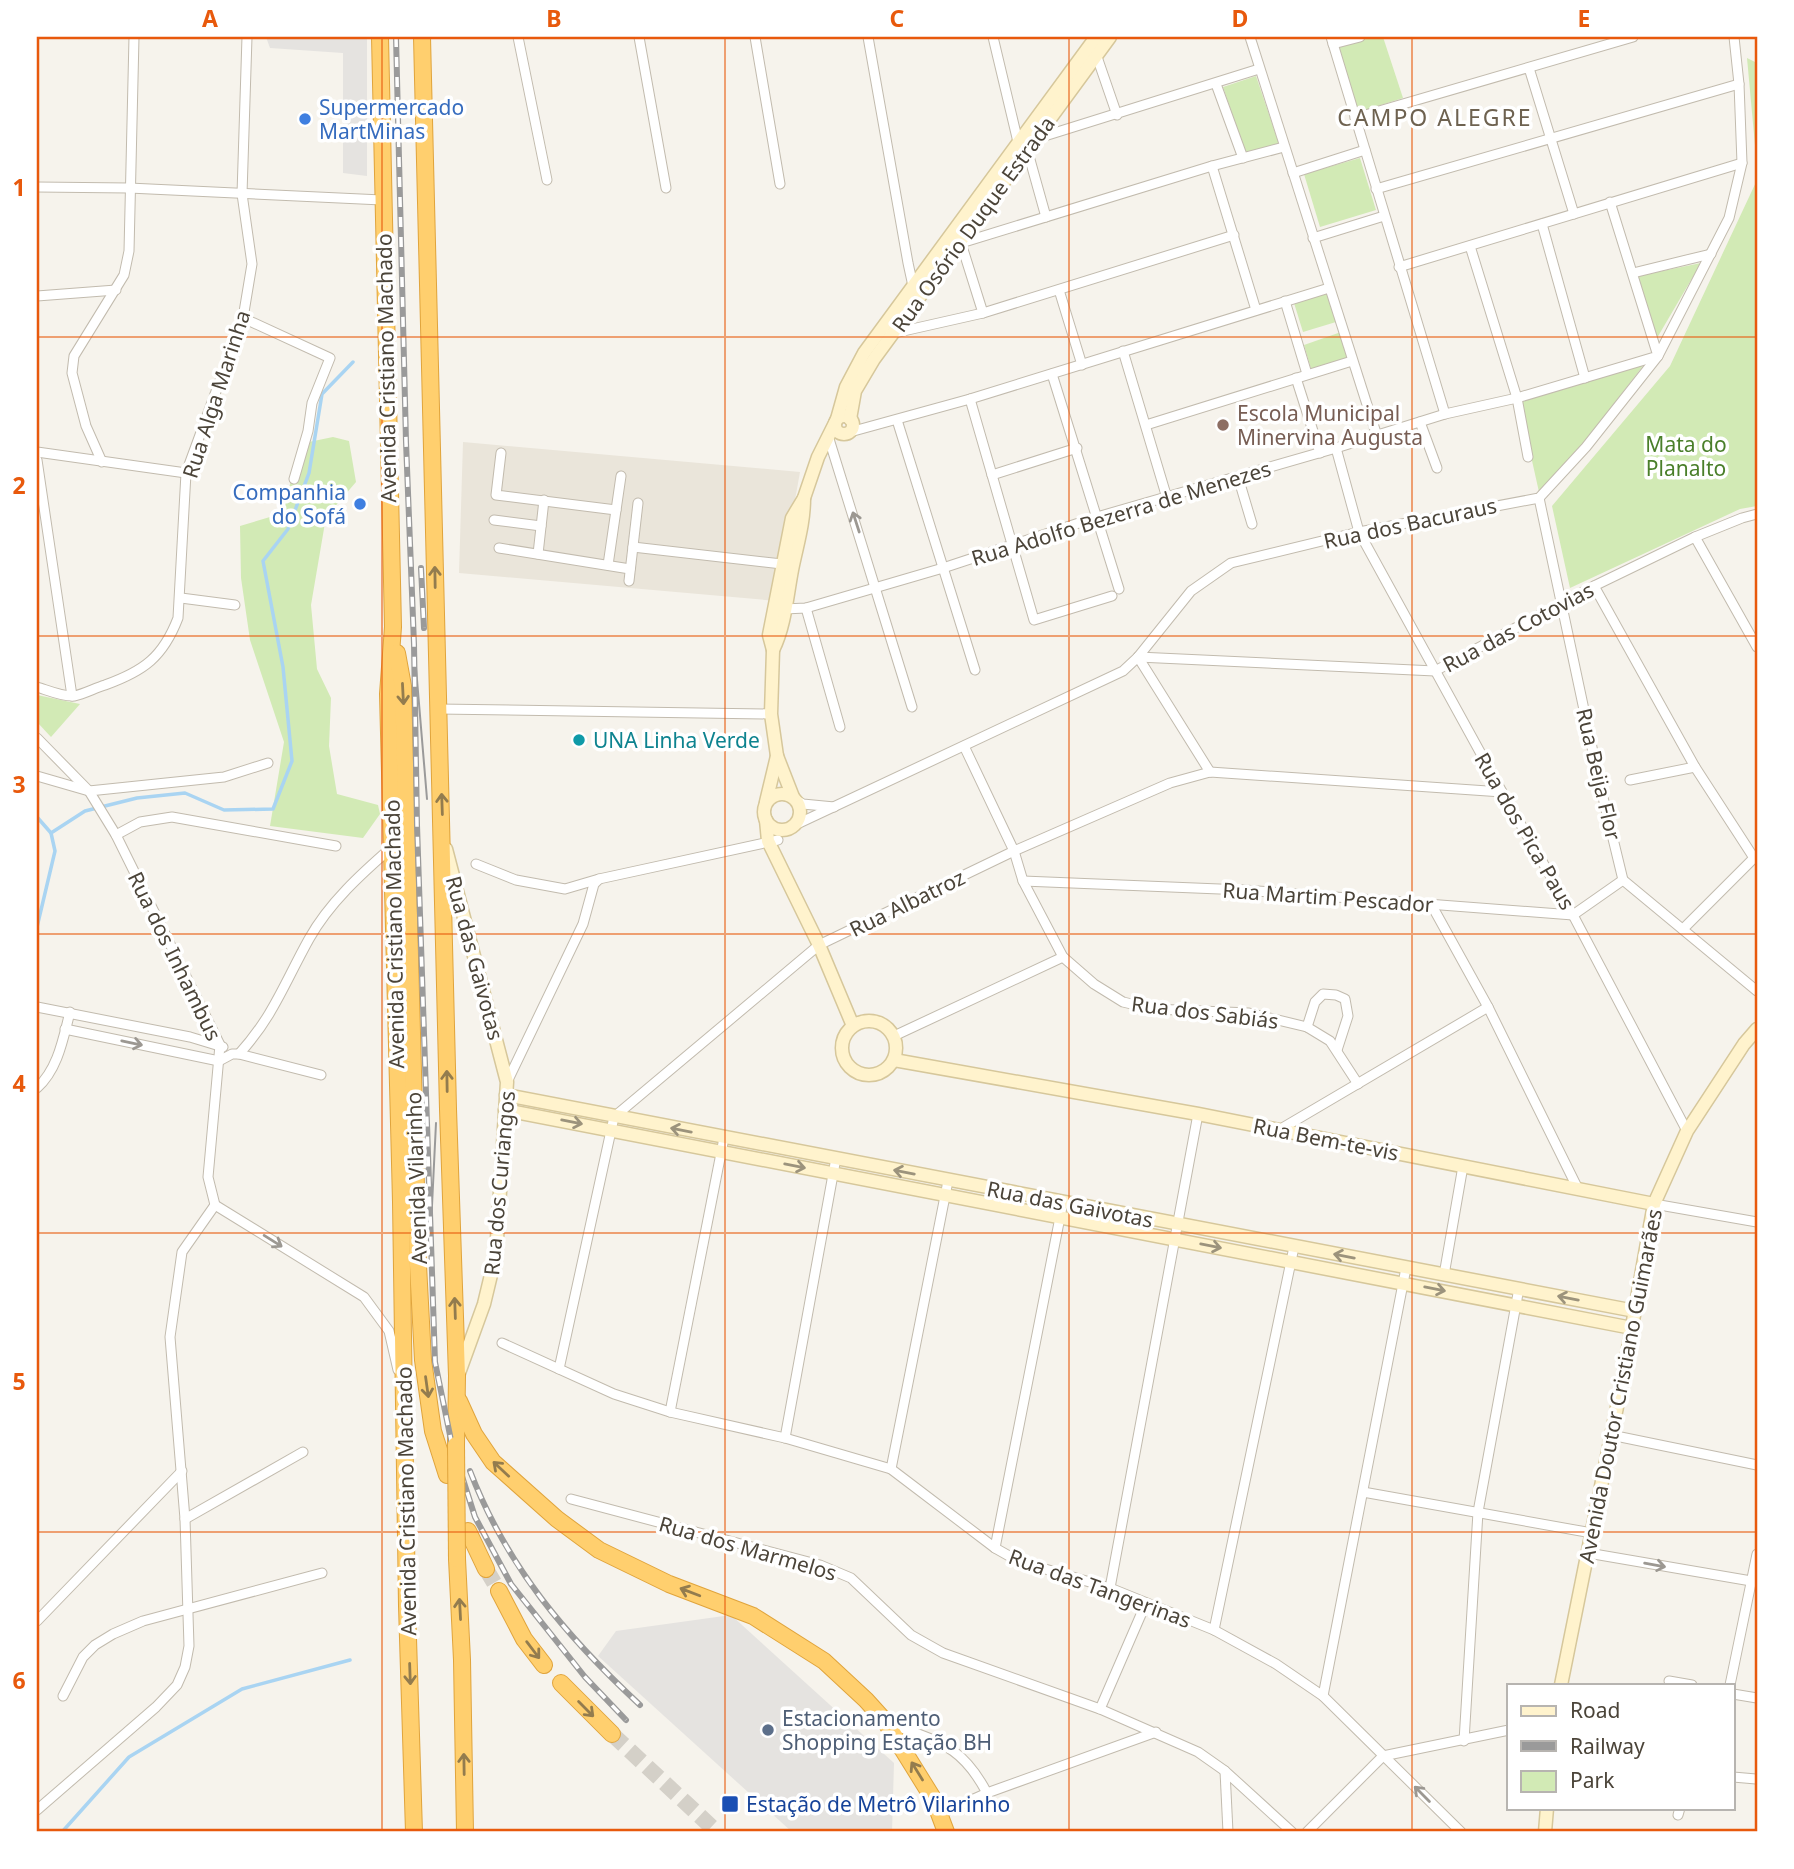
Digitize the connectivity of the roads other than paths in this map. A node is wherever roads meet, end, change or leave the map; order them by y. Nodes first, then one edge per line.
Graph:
1 (134, 37) edge
2 (247, 37) edge
3 (380, 37) edge
4 (422, 37) edge
5 (519, 37) edge
6 (639, 37) edge
7 (755, 37) edge
8 (868, 37) edge
9 (993, 37) edge
10 (1110, 37) edge
11 (1250, 37) edge
12 (1360, 37) edge
13 (1633, 37) edge
14 (1736, 38) edge
15 (1332, 40) edge
16 (1093, 46) edge
17 (1529, 68) junction
18 (1259, 69) junction
19 (1216, 84) junction
20 (1739, 84) junction
21 (1117, 115) junction
22 (1355, 118) junction
23 (1552, 139) junction
24 (1027, 145) junction
25 (1284, 147) junction
26 (1365, 150) junction
27 (1243, 158) junction
28 (1742, 163) junction
29 (1212, 166) junction
30 (1293, 173) junction
31 (547, 180) dead end
32 (780, 184) dead end
33 (37, 187) edge
34 (129, 188) junction
35 (666, 188) dead end
36 (1376, 189) junction
37 (242, 194) junction
38 (382, 200) junction
39 (1610, 202) junction
40 (1574, 215) junction
41 (1384, 216) junction
42 (1046, 217) junction
43 (1542, 224) junction
44 (1234, 236) junction
45 (1313, 238) junction
46 (956, 239) junction
47 (1470, 246) junction
48 (1711, 254) junction
49 (1399, 267) junction
50 (1633, 273) junction
51 (1329, 288) junction
52 (116, 290) junction
53 (918, 290) junction
54 (1059, 290) junction
55 (37, 296) edge
56 (1285, 301) junction
57 (1256, 310) junction
58 (983, 313) junction
59 (243, 318) junction
60 (886, 332) junction
61 (1124, 351) junction
62 (1658, 356) junction
63 (1352, 361) junction
64 (1082, 365) junction
65 (1052, 374) junction
66 (1307, 374) junction
67 (1296, 378) junction
68 (1585, 378) junction
69 (1517, 398) junction
70 (970, 399) junction
71 (1445, 414) junction
72 (897, 420) junction
73 (1420, 422) junction
74 (1146, 425) junction
75 (840, 429) junction
76 (1377, 436) junction
77 (1077, 448) junction
78 (1336, 448) junction
79 (37, 452) edge
80 (501, 453) dead end
81 (1320, 453) junction
82 (1528, 457) dead end
83 (37, 460) edge
84 (102, 462) junction
85 (1437, 468) dead end
86 (186, 473) junction
87 (992, 475) junction
88 (621, 477) dead end
89 (1238, 477) junction
90 (295, 479) dead end
91 (804, 498) junction
92 (1167, 498) junction
93 (1539, 498) junction
94 (544, 500) junction
95 (638, 503) dead end
96 (616, 510) junction
97 (1757, 514) edge
98 (1097, 517) junction
99 (494, 520) dead end
100 (1252, 524) dead end
101 (541, 526) junction
102 (1359, 533) junction
103 (1695, 537) junction
104 (1014, 544) junction
105 (633, 547) junction
106 (499, 548) dead end
107 (538, 554) junction
108 (782, 564) junction
109 (608, 565) junction
110 (943, 568) junction
111 (630, 569) junction
112 (629, 582) dead end
113 (1594, 586) junction
114 (876, 587) junction
115 (181, 598) junction
116 (1562, 603) junction
117 (235, 605) dead end
118 (806, 608) junction
119 (784, 609) junction
120 (393, 627) junction
121 (1757, 647) edge
122 (773, 650) junction
123 (1138, 657) junction
124 (975, 670) dead end
125 (1435, 671) junction
126 (37, 687) edge
127 (72, 696) junction
128 (912, 707) dead end
129 (438, 709) junction
130 (771, 715) junction
131 (840, 727) dead end
132 (37, 738) edge
133 (964, 746) junction
134 (777, 756) junction
135 (268, 762) dead end
136 (1695, 767) junction
137 (1210, 772) junction
138 (37, 776) edge
139 (1630, 779) dead end
140 (89, 791) junction
141 (1502, 792) junction
142 (794, 798) junction
143 (766, 802) junction
144 (836, 807) junction
145 (766, 820) junction
146 (116, 835) junction
147 (443, 835) junction
148 (780, 838) junction
149 (336, 846) dead end
150 (392, 847) junction
151 (1014, 851) junction
152 (1756, 856) edge
153 (476, 864) dead end
154 (599, 879) junction
155 (1623, 880) junction
156 (1023, 881) junction
157 (1431, 904) junction
158 (1573, 915) junction
159 (1683, 929) junction
160 (819, 945) junction
161 (1063, 957) junction
162 (1757, 990) edge
163 (37, 1007) edge
164 (1488, 1007) junction
165 (70, 1012) junction
166 (853, 1026) junction
167 (1307, 1027) junction
168 (65, 1029) junction
169 (1757, 1029) edge
170 (894, 1036) junction
171 (220, 1045) junction
172 (1337, 1050) junction
173 (235, 1054) junction
174 (894, 1059) junction
175 (219, 1061) junction
176 (321, 1074) dead end
177 (1358, 1084) junction
178 (37, 1088) edge
179 (507, 1088) junction
180 (505, 1110) junction
181 (1198, 1114) junction
182 (613, 1123) junction
183 (1279, 1130) junction
184 (1687, 1131) junction
185 (723, 1145) junction
186 (835, 1158) junction
187 (1463, 1167) junction
188 (833, 1173) junction
189 (948, 1181) junction
190 (1578, 1189) junction
191 (945, 1196) junction
192 (1063, 1202) junction
193 (1654, 1204) junction
194 (215, 1205) junction
195 (1060, 1217) junction
196 (1757, 1222) edge
197 (1177, 1224) junction
198 (1175, 1238) junction
199 (1294, 1247) junction
200 (1291, 1261) junction
201 (1406, 1268) junction
202 (1444, 1275) junction
203 (1403, 1283) junction
204 (1519, 1289) junction
205 (1516, 1304) junction
206 (1635, 1311) junction
207 (1632, 1328) junction
208 (502, 1343) dead end
209 (559, 1369) junction
210 (457, 1376) junction
211 (404, 1397) junction
212 (457, 1397) junction
213 (670, 1412) junction
214 (1611, 1435) junction
215 (785, 1438) junction
216 (303, 1452) dead end
217 (1757, 1465) edge
218 (891, 1469) junction
219 (182, 1471) junction
220 (447, 1475) dead end
221 (1363, 1492) junction
222 (570, 1499) dead end
223 (1478, 1512) junction
224 (186, 1519) junction
225 (468, 1531) dead end
226 (1592, 1533) junction
227 (995, 1548) junction
228 (1588, 1553) junction
229 (1757, 1554) edge
230 (486, 1569) tunnel mouth
231 (322, 1573) dead end
232 (1754, 1582) edge
233 (1110, 1588) junction
234 (499, 1591) tunnel mouth
235 (1146, 1603) junction
236 (189, 1609) junction
237 (37, 1621) edge
238 (1214, 1630) junction
239 (544, 1665) dead end
240 (1669, 1681) dead end
241 (561, 1683) dead end
242 (1561, 1684) edge
243 (1686, 1684) edge
244 (1730, 1684) edge
245 (1734, 1694) edge
246 (63, 1696) dead end
247 (1323, 1696) junction
248 (1757, 1698) edge
249 (1100, 1709) junction
250 (885, 1721) junction
251 (1507, 1730) edge
252 (1156, 1732) junction
253 (612, 1734) tunnel mouth
254 (1464, 1741) junction
255 (1383, 1756) junction
256 (1225, 1771) junction
257 (1734, 1777) edge
258 (1756, 1779) edge
259 (987, 1793) junction
260 (37, 1810) edge
261 (1547, 1810) edge
262 (940, 1814) junction
263 (415, 1832) edge
264 (465, 1832) edge
265 (946, 1832) edge
266 (1228, 1832) edge
267 (1292, 1832) edge
268 (1307, 1832) edge
269 (1461, 1832) edge
270 (1545, 1832) edge

1 - 34 street
2 - 37 street, Rua Alga Marinha
3 - 38 highway, Avenida Cristiano Machado
129 -> 4 highway, Avenida Cristiano Machado
5 - 31 street
6 - 35 street
7 - 32 street
8 - 53 street
9 - 24 street
10 - 16 street, Rua Osório Duque Estrada
11 - 18 street
12 - 15 street
13 - 17 street
14 - 20 street
15 - 22 street
16 - 21 street
16 - 24 street, Rua Osório Duque Estrada
17 - 22 street
17 - 23 street
18 - 19 street
18 - 25 street
19 - 21 street
19 - 27 street
20 - 23 street
20 - 28 street
21 - 24 street
22 - 26 street
23 - 36 street
23 - 40 street
24 - 42 street
24 - 46 street, Rua Osório Duque Estrada
25 - 27 street
25 - 30 street
26 - 30 street
26 - 36 street
27 - 29 street
28 - 39 street
28 - 48 street
29 - 42 street
29 - 44 street
30 - 45 street
33 - 34 street
34 - 37 street
34 - 52 street
36 - 41 street
37 - 38 street
37 - 59 street, Rua Alga Marinha
38 - 120 highway, Avenida Cristiano Machado
39 - 40 street
39 - 50 street
40 - 43 street
41 - 45 street
41 - 49 street
42 - 46 street
43 - 47 street
43 - 68 street
44 - 54 street
44 - 57 street
45 - 51 street
46 - 53 street, Rua Osório Duque Estrada
46 - 58 street
47 - 49 street
47 - 69 street
48 - 50 street
48 - 62 street
49 - 71 street
50 - 62 street
51 - 56 street
51 - 63 street
52 - 55 street
52 - 84 street
53 - 60 street, Rua Osório Duque Estrada
54 - 58 street
54 - 64 street
56 - 57 street
56 - 66 street
57 - 61 street
58 - 60 street
59 - 86 street, Rua Alga Marinha
59 - 90 street
60 - 75 street, Rua Osório Duque Estrada
61 - 64 street
61 - 74 street
62 - 68 street, Rua Adolfo Bezerra de Menezes
62 - 93 street
63 - 66 street
63 - 76 street
64 - 65 street
65 - 70 street
65 - 77 street
66 - 67 street
67 - 74 street
67 - 81 street
68 - 69 street, Rua Adolfo Bezerra de Menezes
69 - 71 street, Rua Adolfo Bezerra de Menezes
69 - 82 street
70 - 72 street
70 - 87 street
71 - 73 street, Rua Adolfo Bezerra de Menezes
72 - 75 street
72 - 110 street
73 - 76 street, Rua Adolfo Bezerra de Menezes
73 - 85 street
74 - 92 street
75 - 91 street, Rua Osório Duque Estrada
114 -> 75 street
76 - 78 street, Rua Adolfo Bezerra de Menezes
77 - 87 street
77 - 98 street
78 - 81 street, Rua Adolfo Bezerra de Menezes
78 - 102 street, Rua dos Pica Paus
79 - 84 street
80 - 94 street
81 - 89 street, Rua Adolfo Bezerra de Menezes
83 - 127 street
84 - 86 street
86 - 115 street, Rua Alga Marinha
87 - 104 street
88 - 96 street
89 - 92 street, Rua Adolfo Bezerra de Menezes
89 - 100 street
91 - 108 street, Rua Osório Duque Estrada
91 - 119 street, Rua Osório Duque Estrada
92 - 98 street, Rua Adolfo Bezerra de Menezes
93 - 102 street, Rua dos Bacuraus
93 - 116 street, Rua Beija Flor
94 - 96 street
94 - 101 street
95 - 105 street
96 - 109 street
97 - 103 street, Rua das Cotovias
98 - 104 street, Rua Adolfo Bezerra de Menezes
98 - 104 street
99 - 101 street
101 - 107 street
102 - 123 street, Rua dos Bacuraus
102 - 125 street, Rua dos Pica Paus
103 - 113 street, Rua das Cotovias
103 - 121 street
104 - 110 street, Rua Adolfo Bezerra de Menezes
105 - 108 street
105 - 111 street
106 - 107 street
107 - 109 street
108 - 122 street, Rua Osório Duque Estrada
109 - 111 street
110 - 114 street, Rua Adolfo Bezerra de Menezes
110 - 124 street
111 - 112 street
113 - 116 street, Rua das Cotovias
113 - 136 street
114 - 118 street, Rua Adolfo Bezerra de Menezes
114 - 128 street
115 - 117 street
115 - 127 street, Rua Alga Marinha
116 - 125 street, Rua das Cotovias
116 - 155 street, Rua Beija Flor
118 - 119 street, Rua Adolfo Bezerra de Menezes
118 - 131 street
119 - 122 street, Rua Osório Duque Estrada
120 - 150 highway, Avenida Cristiano Machado
120 -> 220 highway, Avenida Vilarinho
122 - 130 street, Rua Osório Duque Estrada
123 - 125 street, Rua das Cotovias
123 - 133 street, Rua dos Bacuraus
123 - 137 street
125 - 141 street, Rua dos Pica Paus
126 - 127 street
129 - 130 street
147 -> 129 highway, Avenida Cristiano Machado
130 - 134 street, Rua Osório Duque Estrada
132 - 140 street, Rua dos Inhambus
133 - 144 street, Rua dos Bacuraus
133 - 151 street, Rua dos Sabiás
134 - 142 street, Rua Osório Duque Estrada
134 - 143 street, Rua Osório Duque Estrada
135 - 140 street
136 - 139 street
136 - 152 street
137 - 141 street, Rua Albatroz
137 - 151 street, Rua Albatroz
138 - 140 street
140 - 146 street, Rua dos Inhambus
141 - 158 street, Rua dos Pica Paus
142 - 143 street
142 - 144 street
142 - 148 street
143 - 145 street, Rua Osório Duque Estrada
144 - 148 street, Rua dos Bacuraus
145 - 148 street, Rua Osório Duque Estrada
145 - 148 street
146 - 149 street
146 - 171 street, Rua dos Inhambus
147 - 179 street, Rua das Gaivotas
210 -> 147 highway, Avenida Cristiano Machado
148 - 154 street, Rua dos Bacuraus
148 - 160 street
150 - 173 street
150 - 211 highway, Avenida Cristiano Machado
151 - 156 street, Rua dos Sabiás
151 - 160 street, Rua Albatroz
152 - 159 street
153 - 154 street, Rua dos Bacuraus
154 - 179 street, Rua dos Curiangos
155 - 158 street
155 - 159 street
156 - 157 street, Rua Martim Pescador
156 - 161 street, Rua dos Sabiás
157 - 158 street, Rua Martim Pescador
157 - 164 street
158 - 184 street, Rua dos Pica Paus
159 - 162 street
160 - 166 street
160 - 182 street, Rua Albatroz
161 - 167 street, Rua dos Sabiás
161 - 170 street
163 - 165 street
164 - 177 street
164 - 190 street
165 - 168 street
165 - 171 street
166 - 170 street
166 - 174 street
167 - 172 street, Rua dos Sabiás
167 - 172 street
168 -> 175 street
168 - 178 street
169 - 184 street, Avenida Doutor Cristiano Guimarães
170 - 174 street
171 - 173 street
171 - 175 street, Rua dos Inhambus
172 - 177 street, Rua dos Sabiás
173 - 175 street
173 - 176 street
174 - 181 street, Rua Bem-te-vis
175 - 194 street, Rua dos Inhambus
177 - 183 street
179 - 180 street, Rua dos Curiangos
179 - 182 street, Rua das Gaivotas
180 -> 182 street, Rua das Gaivotas
180 - 210 street, Rua dos Curiangos
181 - 183 street, Rua Bem-te-vis
181 - 197 street
182 - 185 street, Rua das Gaivotas
182 - 209 street
183 - 187 street, Rua Bem-te-vis
184 - 193 street, Avenida Doutor Cristiano Guimarães
185 - 186 street, Rua das Gaivotas
185 -> 188 street, Rua das Gaivotas
185 - 213 street
186 - 188 street
189 -> 186 street, Rua das Gaivotas
187 - 190 street, Rua Bem-te-vis
187 - 202 street
188 - 191 street, Rua das Gaivotas
188 - 215 street
189 - 191 street
189 - 192 street, Rua das Gaivotas
190 - 193 street, Rua Bem-te-vis
191 - 195 street, Rua das Gaivotas
191 - 218 street
192 - 195 street
192 - 197 street, Rua das Gaivotas
193 - 196 street, Rua Bem-te-vis
193 - 206 street, Avenida Doutor Cristiano Guimarães
194 -> 211 street
194 - 219 street
195 - 198 street, Rua das Gaivotas
195 - 227 street
197 - 198 street
197 - 199 street, Rua das Gaivotas
198 -> 200 street, Rua das Gaivotas
198 - 233 street
199 - 200 street
201 -> 199 street, Rua das Gaivotas
200 - 203 street, Rua das Gaivotas
200 - 238 street
201 - 202 street, Rua das Gaivotas
201 - 203 street
202 - 204 street, Rua das Gaivotas
203 -> 205 street, Rua das Gaivotas
203 - 221 street
204 - 205 street
206 -> 204 street, Rua das Gaivotas
205 - 207 street, Rua das Gaivotas
205 - 223 street
206 - 207 street, Avenida Doutor Cristiano Guimarães
207 - 214 street, Avenida Doutor Cristiano Guimarães
208 - 209 street, Rua das Tangerinas
209 - 213 street, Rua das Tangerinas
210 - 212 highway, Avenida Cristiano Machado
211 -> 263 highway, Avenida Cristiano Machado
250 -> 212 highway
264 -> 212 highway, Avenida Cristiano Machado, bridge
213 - 215 street, Rua das Tangerinas
214 - 217 street
214 - 226 street, Avenida Doutor Cristiano Guimarães
215 - 218 street, Rua das Tangerinas
216 - 224 street
218 - 227 street, Rua das Tangerinas
219 - 224 street
219 - 237 street
221 - 223 street
221 - 247 street
222 - 249 street, Rua dos Marmelos
223 - 226 street
223 - 254 street
224 - 236 street
225 - 230 highway
226 - 228 street, Avenida Doutor Cristiano Guimarães
227 - 233 street, Rua das Tangerinas
228 -> 232 street
228 - 242 street, Avenida Doutor Cristiano Guimarães
229 - 232 street
231 - 236 street
232 - 244 street
233 - 235 street, Rua das Tangerinas
234 -> 239 highway
235 - 238 street, Rua das Tangerinas
235 - 249 street
236 - 246 street
236 - 260 street
238 - 247 street, Rua das Tangerinas
240 - 243 street
241 -> 253 highway
245 - 248 street
247 - 255 street, Rua das Tangerinas
249 - 252 street, Rua dos Marmelos
250 - 259 street
262 -> 250 highway
251 - 254 street
252 - 256 street, Rua dos Marmelos
252 - 259 street
254 - 255 street
255 - 268 street
269 -> 255 street, Rua das Tangerinas
256 - 266 street
256 - 267 street, Rua dos Marmelos
257 - 258 street
259 - 262 street
261 - 270 street
262 - 265 highway

